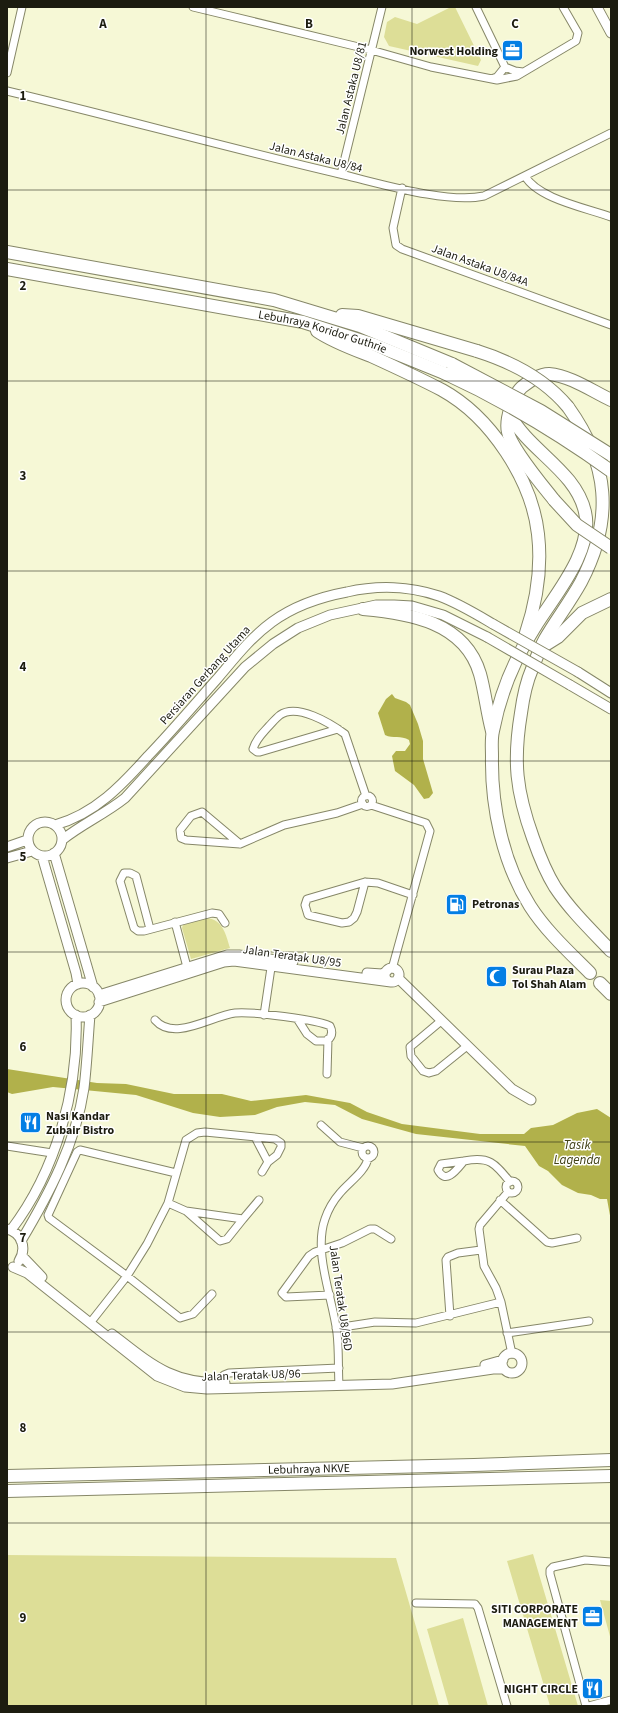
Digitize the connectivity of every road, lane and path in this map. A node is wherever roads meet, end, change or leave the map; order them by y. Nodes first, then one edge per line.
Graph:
1 (22, 7) edge
2 (193, 7) edge
3 (382, 7) edge
4 (476, 7) edge
5 (563, 7) edge
6 (597, 7) edge
7 (611, 33) edge
8 (371, 50) junction
9 (505, 66) junction
10 (522, 72) junction
11 (7, 73) edge
12 (490, 79) junction
13 (7, 91) edge
14 (611, 133) edge
15 (341, 174) junction
16 (525, 176) junction
17 (402, 188) junction
18 (611, 216) edge
19 (7, 252) edge
20 (7, 269) edge
21 (7, 272) edge
22 (30, 273) junction
23 (321, 313) junction
24 (303, 322) junction
25 (611, 325) edge
26 (611, 400) edge
27 (510, 415) junction
28 (611, 455) edge
29 (611, 471) edge
30 (611, 548) edge
31 (611, 599) edge
32 (363, 609) junction
33 (524, 646) junction
34 (541, 648) junction
35 (611, 693) edge
36 (611, 710) edge
37 (338, 729) junction
38 (492, 732) junction
39 (366, 796) junction
40 (363, 804) junction
41 (371, 805) junction
42 (55, 825) junction
43 (27, 840) junction
44 (62, 840) junction
45 (240, 844) junction
46 (7, 847) edge
47 (32, 851) junction
48 (54, 853) junction
49 (42, 856) junction
50 (7, 858) edge
51 (365, 882) junction
52 (413, 895) junction
53 (175, 922) junction
54 (225, 923) dead end
55 (150, 929) junction
56 (611, 950) edge
57 (271, 962) junction
58 (187, 967) junction
59 (389, 970) junction
60 (590, 973) dead end
61 (394, 980) junction
62 (78, 984) junction
63 (600, 984) dead end
64 (93, 987) junction
65 (611, 994) edge
66 (99, 998) junction
67 (76, 1015) junction
68 (90, 1015) junction
69 (264, 1015) junction
70 (155, 1020) dead end
71 (298, 1020) junction
72 (441, 1021) junction
73 (328, 1039) junction
74 (467, 1046) junction
75 (327, 1074) dead end
76 (531, 1100) dead end
77 (321, 1124) dead end
78 (256, 1139) junction
79 (7, 1146) edge
80 (363, 1148) junction
81 (52, 1153) junction
82 (368, 1158) junction
83 (464, 1161) dead end
84 (268, 1162) junction
85 (262, 1172) dead end
86 (176, 1173) junction
87 (258, 1200) dead end
88 (500, 1200) junction
89 (168, 1203) junction
90 (186, 1211) junction
91 (243, 1219) junction
92 (9, 1230) edge
93 (577, 1238) dead end
94 (391, 1239) dead end
95 (22, 1241) junction
96 (322, 1250) junction
97 (481, 1250) junction
98 (22, 1256) junction
99 (10, 1268) edge
100 (127, 1276) junction
101 (212, 1294) dead end
102 (330, 1296) junction
103 (501, 1302) junction
104 (450, 1316) junction
105 (91, 1321) junction
106 (589, 1321) dead end
107 (336, 1328) junction
108 (507, 1333) junction
109 (512, 1354) junction
110 (503, 1365) junction
111 (338, 1368) junction
112 (339, 1382) junction
113 (216, 1383) junction
114 (611, 1460) edge
115 (7, 1476) edge
116 (611, 1477) edge
117 (7, 1491) edge
118 (611, 1562) edge
119 (416, 1603) dead end
120 (611, 1700) edge
121 (507, 1706) edge
122 (587, 1706) edge

1 - 11 street
2 - 8 street
3 - 8 street, Jalan Astaka U8/81
4 - 9 street
5 - 10 street
6 - 7 street
8 - 12 street
8 - 15 street, Jalan Astaka U8/81
9 - 10 street
9 - 12 street
10 - 12 street
13 - 15 street, Jalan Astaka U8/84
14 - 16 street, Jalan Astaka U8/84
15 - 17 street, Jalan Astaka U8/84
16 - 17 street, Jalan Astaka U8/84
16 - 18 street
17 - 25 street, Jalan Astaka U8/84A
19 - 23 highway, Lebuhraya Koridor Guthrie
20 - 22 highway, Lebuhraya Koridor Guthrie
21 - 22 highway
22 - 24 highway, Lebuhraya Koridor Guthrie
23 - 28 highway, Lebuhraya Koridor Guthrie, bridge
23 - 34 highway, bridge
24 - 29 highway, Lebuhraya Koridor Guthrie, bridge
24 - 33 highway
26 - 27 highway
27 - 30 highway, bridge
27 - 33 highway
31 - 34 highway
32 - 36 street, Persiaran Gerbang Utama, bridge
32 - 38 highway
32 - 44 street, Persiaran Gerbang Utama
33 - 38 highway
34 - 56 highway
35 - 42 street, Persiaran Gerbang Utama, bridge
37 - 37 street
37 - 39 street
38 - 60 highway
39 - 40 street
39 - 41 street
40 - 41 street
40 - 45 street
41 - 52 street
42 - 43 street, Persiaran Gerbang Utama
42 - 44 street
43 - 46 street
43 - 47 street
44 - 48 street, Persiaran Gerbang Utama
45 - 45 street
47 - 49 street
47 - 50 street
48 - 49 street
48 - 64 street
49 - 62 street
51 - 51 street
51 - 52 street
52 - 59 street
53 - 54 street
53 - 55 street
53 - 58 street
55 - 55 street
57 - 58 street, Jalan Teratak U8/95
57 - 59 street, Jalan Teratak U8/95
57 - 61 street, Jalan Teratak U8/95
57 - 66 street, Jalan Teratak U8/95
57 - 69 street
58 - 66 street, Jalan Teratak U8/95
59 - 61 street
61 - 72 street
62 - 64 street
62 - 67 street
63 - 65 highway
64 - 66 street
66 - 68 street
67 - 68 street
67 - 81 street
68 - 95 street
69 - 70 street
69 - 71 street
71 - 73 street
71 - 73 street
72 - 74 street
72 - 74 street
73 - 75 street
74 - 76 street
77 - 80 street
78 - 84 street
78 - 84 street
78 - 86 street
79 - 81 street
80 - 82 street
80 - 82 street
81 - 92 street
82 - 96 street, Jalan Teratak U8/96D
83 - 88 street
84 - 85 street
86 - 89 street
86 - 100 street
87 - 91 street
88 - 93 street
88 - 97 street
89 - 90 street
89 - 100 street
90 - 91 street
90 - 91 street
92 - 95 street
94 - 96 street
95 - 98 street
96 - 102 street, Jalan Teratak U8/96D
96 - 102 street
97 - 103 street
97 - 104 street
98 - 99 street
98 - 105 street, Jalan Teratak U8/96
99 - 105 street, Jalan Teratak U8/96
100 - 101 street
100 - 105 street
102 - 107 street, Jalan Teratak U8/96D
103 - 104 street
103 - 108 street
104 - 107 street
105 - 112 street, Jalan Teratak U8/96
105 - 113 street, Jalan Teratak U8/96
106 - 108 street
107 - 111 street, Jalan Teratak U8/96D
108 - 109 street
109 - 110 street
109 - 110 street
110 - 112 street, Jalan Teratak U8/96
111 - 112 street, Jalan Teratak U8/96D
111 - 113 street
112 - 113 street, Jalan Teratak U8/96
114 - 115 highway, Lebuhraya NKVE
116 - 117 highway, Lebuhraya NKVE
118 - 122 street
119 - 121 street
120 - 122 street

